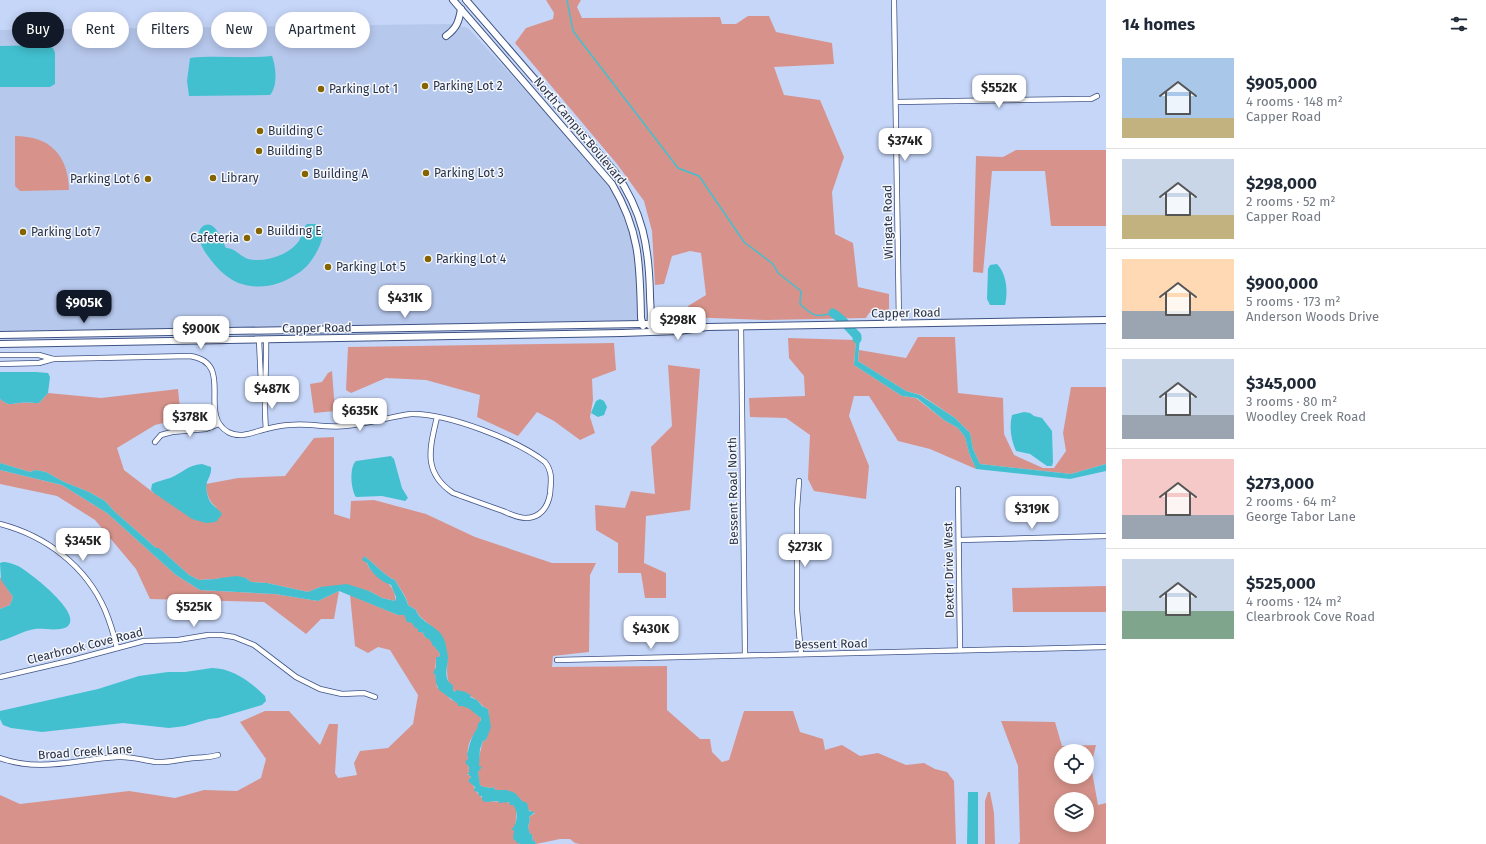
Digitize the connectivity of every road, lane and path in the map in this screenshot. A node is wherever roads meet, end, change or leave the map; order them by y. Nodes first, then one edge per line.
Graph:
1 (453, 0) edge
2 (466, 0) edge
3 (894, 0) edge
4 (461, 9) junction
5 (446, 36) dead end
6 (1097, 96) dead end
7 (896, 102) junction
8 (569, 118) junction
9 (562, 125) junction
10 (637, 213) junction
11 (628, 215) junction
12 (1106, 320) edge
13 (642, 324) junction
14 (651, 324) junction
15 (899, 324) junction
16 (707, 327) junction
17 (741, 327) junction
18 (647, 333) junction
19 (0, 335) edge
20 (266, 339) junction
21 (259, 340) junction
22 (0, 344) edge
23 (0, 356) edge
24 (54, 359) junction
25 (260, 362) junction
26 (267, 362) junction
27 (0, 364) edge
28 (264, 391) junction
29 (437, 417) junction
30 (219, 424) junction
31 (266, 429) junction
32 (155, 442) dead end
33 (799, 481) dead end
34 (958, 489) dead end
35 (0, 524) edge
36 (1106, 536) edge
37 (959, 540) junction
38 (1106, 647) edge
39 (117, 648) junction
40 (960, 650) junction
41 (801, 654) junction
42 (745, 655) junction
43 (557, 660) dead end
44 (0, 677) edge
45 (375, 697) dead end
46 (218, 755) dead end
47 (0, 758) edge

1 - 4 street, North Campus Boulevard
2 - 8 street, North Campus Boulevard
3 - 7 street, Wingate Road
4 - 5 street
4 - 9 street, North Campus Boulevard
6 - 7 street
7 - 15 street, Wingate Road
8 - 9 street
8 - 10 street, North Campus Boulevard
9 - 11 street, North Campus Boulevard
10 - 11 street
10 - 14 street, North Campus Boulevard
11 - 13 street, North Campus Boulevard
12 - 15 street, Capper Road
13 - 14 street, Capper Road
13 - 18 street, North Campus Boulevard
13 - 19 street, Capper Road
14 - 16 street, Capper Road
14 - 18 street, North Campus Boulevard
15 - 17 street, Capper Road
16 - 17 street, Capper Road
16 - 18 street, Capper Road
17 - 42 street, Bessent Road North
18 - 20 street, Capper Road
20 - 21 street, Capper Road
20 - 26 street
21 - 22 street, Capper Road
21 - 25 street
23 - 24 street
24 - 27 street
24 - 30 street
25 - 26 street
25 - 28 street
26 - 28 street
28 - 31 street
29 - 29 street
29 - 31 street
30 - 31 street
30 - 32 street
33 - 41 street
34 - 37 street, Dexter Drive West
35 - 39 street
36 - 37 street
37 - 40 street, Dexter Drive West
38 - 40 street, Bessent Road
39 - 44 street, Clearbrook Cove Road
39 - 45 street, Clearbrook Cove Road
40 - 41 street, Bessent Road
41 - 42 street, Bessent Road
42 - 43 street, Bessent Road
46 - 47 street, Broad Creek Lane

